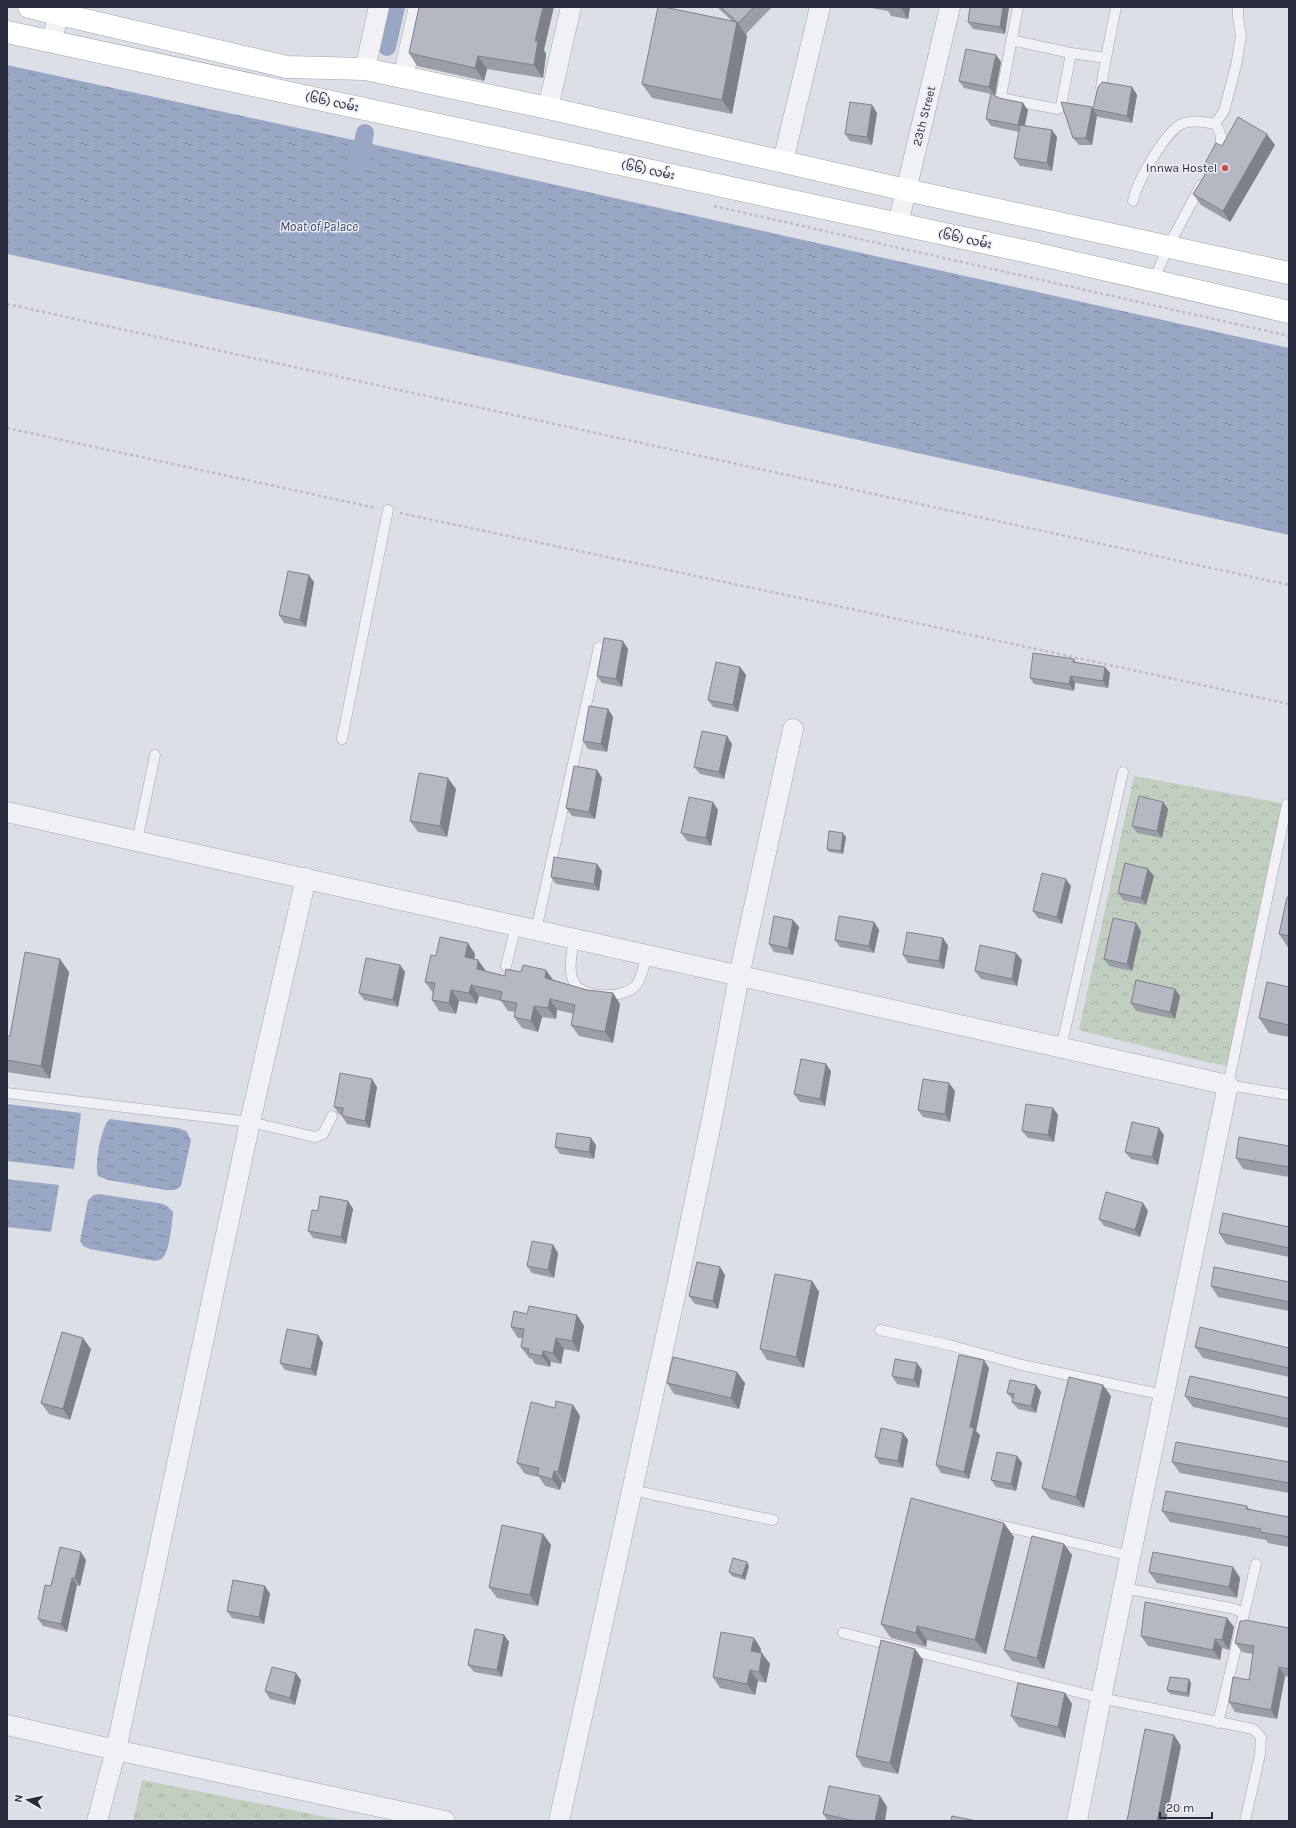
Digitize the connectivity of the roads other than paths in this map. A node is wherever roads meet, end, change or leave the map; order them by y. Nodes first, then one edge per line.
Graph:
1 (28, 7) edge
2 (379, 7) edge
3 (419, 7) edge
4 (571, 7) edge
5 (820, 7) edge
6 (950, 7) edge
7 (1018, 7) edge
8 (1116, 7) edge
9 (1238, 7) edge
10 (60, 11) edge
11 (7, 32) edge
12 (1011, 40) junction
13 (51, 42) junction
14 (1071, 52) junction
15 (1106, 58) junction
16 (365, 69) junction
17 (402, 77) junction
18 (1101, 88) edge
19 (548, 108) junction
20 (1215, 124) junction
21 (783, 161) junction
22 (1210, 167) edge
23 (1205, 177) edge
24 (906, 190) junction
25 (1133, 201) dead end
26 (898, 224) junction
27 (1168, 247) junction
28 (1289, 273) edge
29 (1153, 282) junction
30 (1289, 312) edge
31 (388, 510) road end
32 (600, 647) dead end
33 (793, 730) dead end
34 (342, 739) dead end
35 (156, 754) dead end
36 (1123, 772) dead end
37 (1287, 804) dead end
38 (7, 812) edge
39 (137, 841) junction
40 (306, 878) junction
41 (516, 926) junction
42 (536, 930) junction
43 (574, 939) junction
44 (647, 955) junction
45 (506, 966) dead end
46 (739, 976) junction
47 (1061, 1048) junction
48 (1228, 1085) junction
49 (7, 1093) edge
50 (1289, 1095) edge
51 (332, 1116) dead end
52 (250, 1122) junction
53 (880, 1330) dead end
54 (1164, 1395) junction
55 (632, 1490) junction
56 (773, 1520) dead end
57 (987, 1522) edge
58 (1131, 1556) junction
59 (1256, 1564) dead end
60 (1124, 1588) junction
61 (1244, 1614) junction
62 (843, 1633) dead end
63 (1100, 1698) junction
64 (1218, 1723) junction
65 (7, 1725) edge
66 (116, 1750) junction
67 (97, 1821) edge
68 (445, 1821) edge
69 (559, 1821) edge
70 (1077, 1821) edge
71 (1245, 1821) edge

1 - 10 main road
2 - 16 street
3 - 17 street
4 - 19 street
5 - 21 street
6 - 24 street, 23th Street
7 - 12 lane
8 - 15 lane
9 - 20 lane
10 - 13 street
10 - 16 main road
11 - 13 main road, (၆၆) လမ်း
12 - 14 lane
12 - 14 lane
13 - 26 main road, (၆၆) လမ်း
14 - 15 lane
15 - 18 lane
16 - 17 main road
17 - 19 main road
19 - 21 main road
20 - 22 lane
20 - 25 lane
21 - 24 main road
23 - 27 lane
24 - 26 street, 23th Street
24 - 27 main road
26 - 29 main road, (၆၆) လမ်း
27 - 28 main road
27 - 29 lane
29 - 30 main road, (၆၆) လမ်း
31 - 34 lane
32 - 42 lane
33 - 46 street
35 - 39 lane
36 - 47 lane
37 - 48 lane
38 - 39 street
39 - 40 street
40 - 41 street
40 - 52 street
41 - 42 street
41 - 45 lane
42 - 43 street
43 - 44 street
43 - 44 lane
44 - 46 street
46 - 47 street
46 - 55 street
47 - 48 street
48 - 50 lane
48 - 54 street
49 - 52 lane
51 - 52 lane
52 - 66 street
53 - 54 lane
54 - 58 street
55 - 56 lane
55 - 69 street
57 - 58 lane
58 - 60 street
59 - 61 lane
60 - 61 lane
60 - 63 street
61 - 64 lane
62 - 63 lane
63 - 64 lane
63 - 70 street
64 - 71 lane
65 - 66 street
66 - 67 street
66 - 68 street

